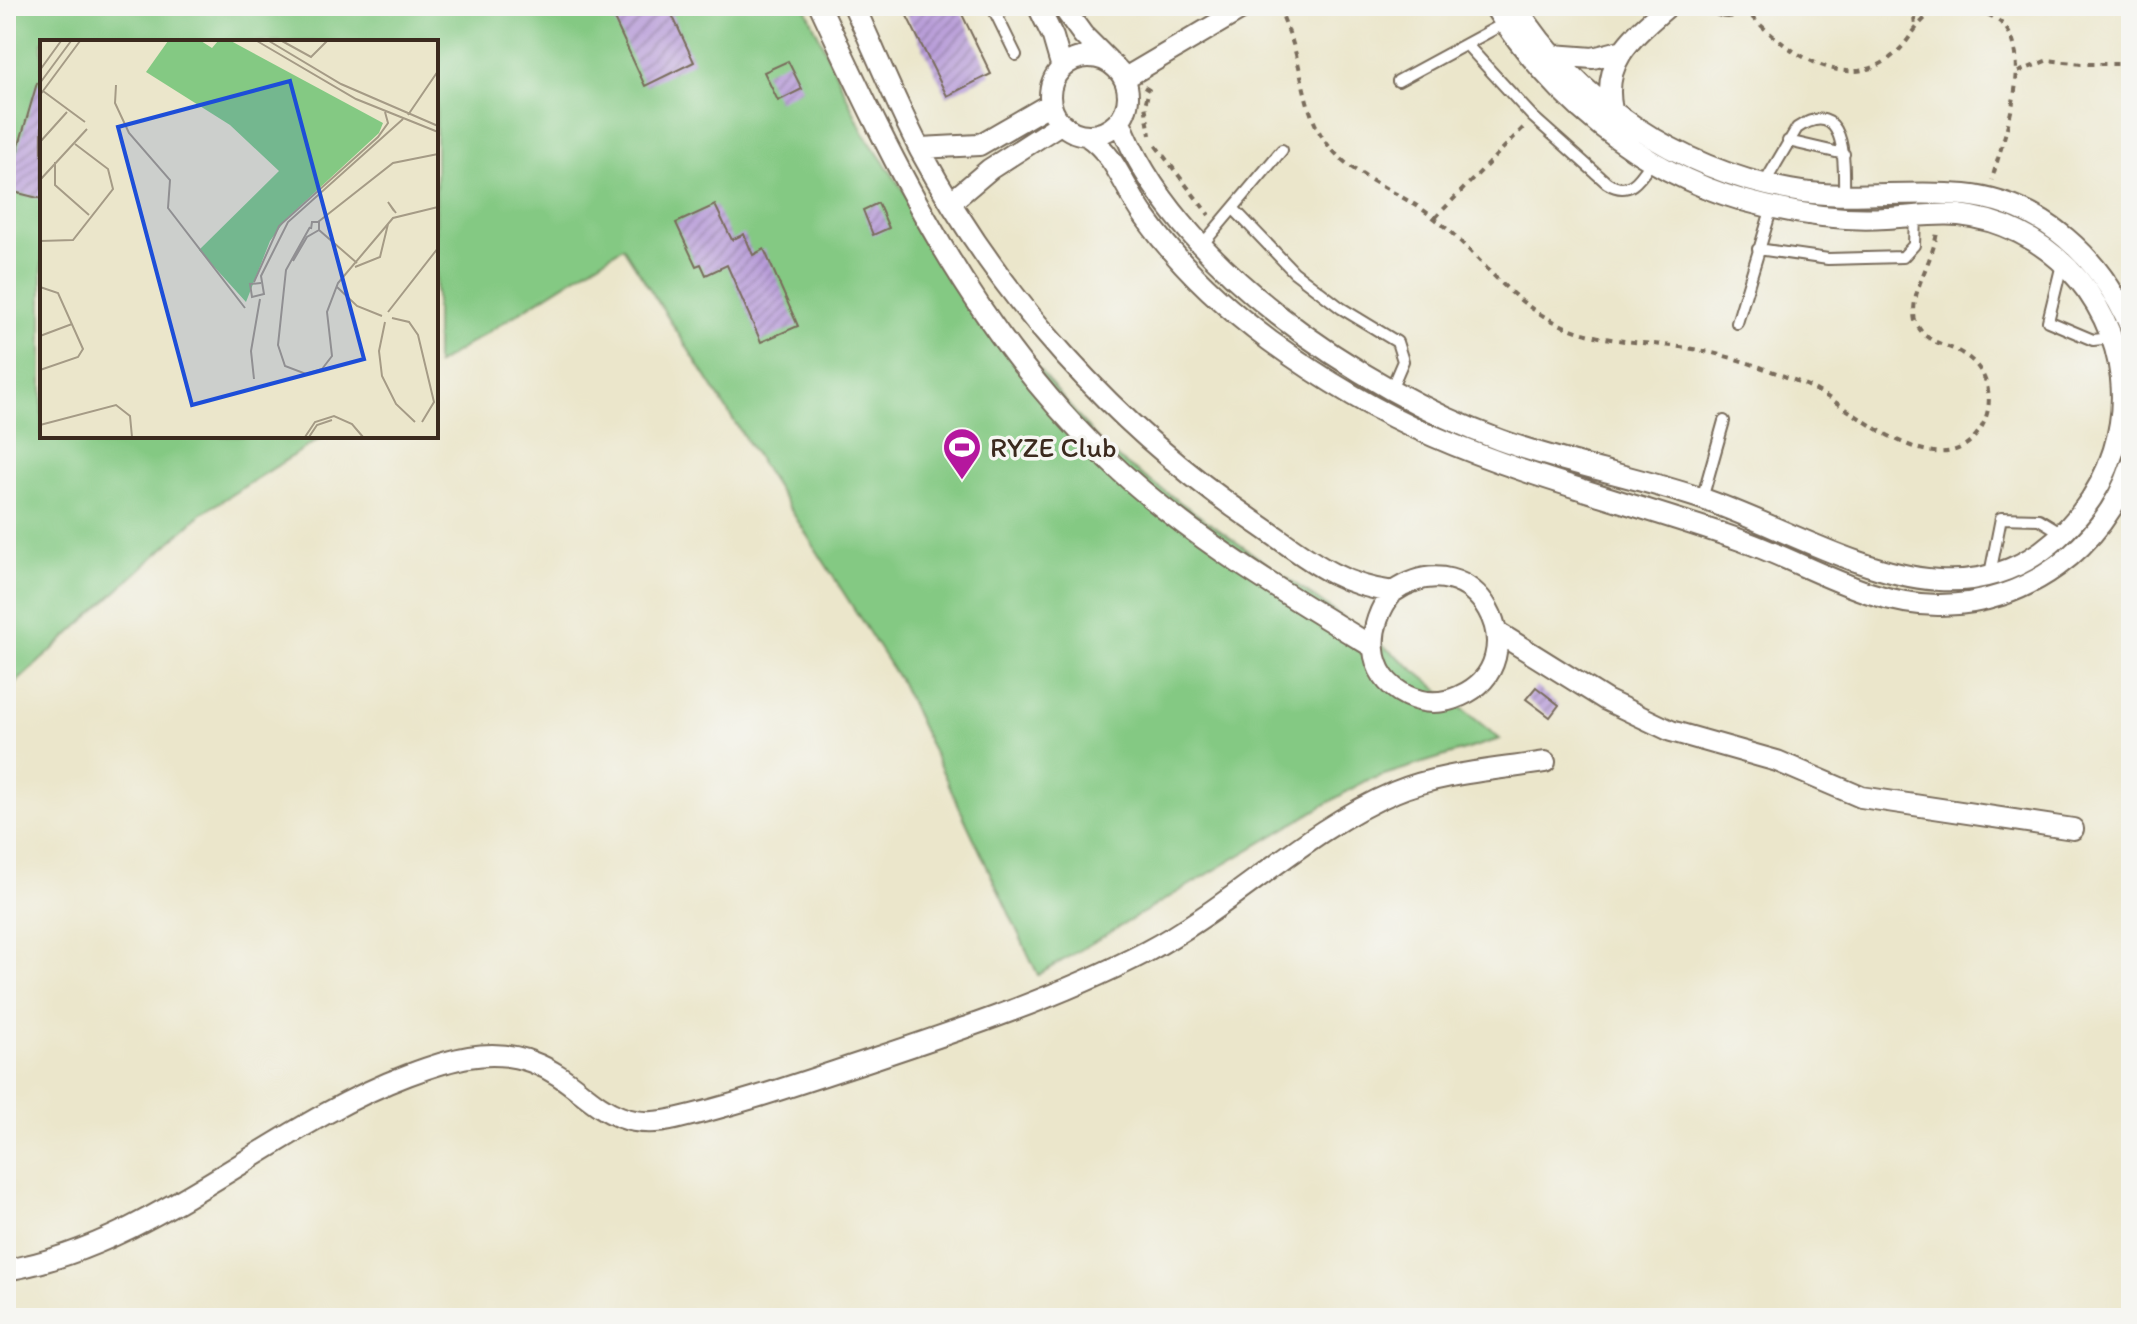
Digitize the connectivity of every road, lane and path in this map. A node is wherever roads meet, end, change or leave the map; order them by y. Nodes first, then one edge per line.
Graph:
1 (820, 6) edge
2 (854, 6) edge
3 (992, 6) edge
4 (1038, 6) edge
5 (1062, 6) edge
6 (1247, 6) edge
7 (1279, 6) edge
8 (1667, 6) edge
9 (1711, 6) edge
10 (1913, 6) edge
11 (1931, 6) edge
12 (1742, 7) edge
13 (1937, 11) junction
14 (1505, 12) edge
15 (1915, 27) junction
16 (1466, 44) junction
17 (1620, 51) junction
18 (1016, 55) dead end
19 (1553, 55) junction
20 (1108, 60) junction
21 (2131, 64) edge
22 (1062, 68) junction
23 (2018, 72) junction
24 (1129, 75) junction
25 (1398, 81) dead end
26 (1050, 104) junction
27 (1612, 110) junction
28 (1533, 117) junction
29 (1120, 121) junction
30 (1060, 124) junction
31 (1087, 136) junction
32 (1788, 141) junction
33 (920, 148) junction
34 (1282, 150) dead end
35 (1844, 154) junction
36 (1652, 161) junction
37 (1764, 184) junction
38 (1819, 194) junction
39 (1844, 196) junction
40 (1987, 198) junction
41 (951, 202) junction
42 (1772, 207) junction
43 (1233, 208) junction
44 (1938, 214) junction
45 (1817, 216) junction
46 (1915, 216) junction
47 (1435, 218) junction
48 (1217, 227) junction
49 (1202, 245) junction
50 (1758, 249) junction
51 (2062, 262) junction
52 (1737, 323) dead end
53 (2131, 328) edge
54 (2112, 337) junction
55 (1391, 389) junction
56 (1724, 421) dead end
57 (1525, 460) junction
58 (2131, 466) edge
59 (1702, 499) junction
60 (2062, 533) junction
61 (1990, 574) junction
62 (1393, 592) junction
63 (1497, 632) junction
64 (1373, 647) junction
65 (1545, 762) dead end
66 (2073, 829) dead end
67 (6, 1270) edge

1 - 64 street
2 - 33 street
3 - 18 lane
4 - 22 street
5 - 20 street
6 - 24 street
7 - 47 path
8 - 17 street
9 - 12 lane
10 - 15 path
11 - 13 path
12 - 15 path
13 - 15 path
13 - 23 path
14 - 16 lane
14 - 19 street
14 - 36 street
16 - 25 lane
16 - 28 lane
17 - 19 street
17 - 27 street
19 - 27 street
20 - 22 street
20 - 24 street
21 - 23 path
22 - 26 street
23 - 40 path
24 - 29 street
24 - 48 path
26 - 30 street
26 - 33 street
27 - 37 street
28 - 36 lane
28 - 47 path
29 - 31 street
29 - 49 street
30 - 31 street
30 - 41 street
31 - 57 street
32 - 35 lane
32 - 35 lane
32 - 37 lane
33 - 41 street
34 - 43 lane
35 - 39 lane
36 - 42 street
37 - 38 street
38 - 39 street
38 - 45 street
39 - 40 street
40 - 53 street
41 - 62 street
42 - 45 street
42 - 50 lane
43 - 48 lane
43 - 55 lane
44 - 46 street
44 - 47 path
44 - 51 street
45 - 46 street
46 - 50 lane
48 - 49 lane
49 - 55 street
50 - 52 lane
51 - 54 street
51 - 54 lane
54 - 60 street
55 - 57 street
56 - 59 lane
57 - 58 street
57 - 59 street
59 - 61 street
60 - 61 street
60 - 61 lane
62 - 63 street
62 - 64 street
63 - 64 street
63 - 66 street
65 - 67 street

